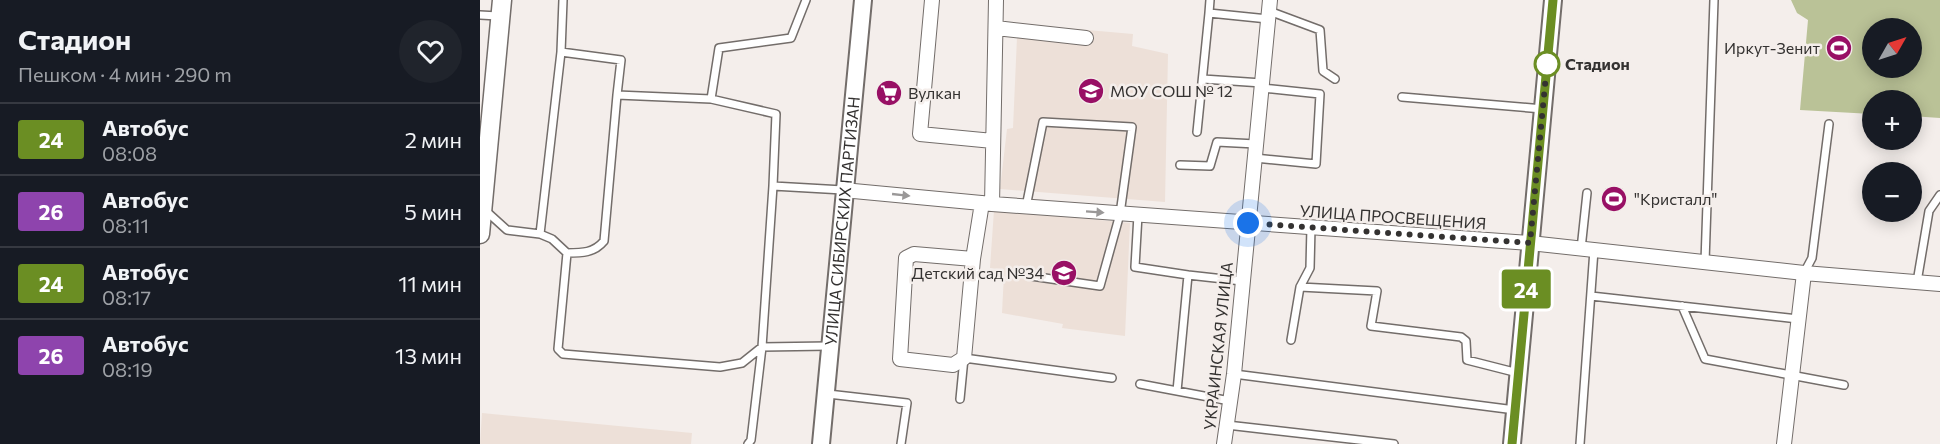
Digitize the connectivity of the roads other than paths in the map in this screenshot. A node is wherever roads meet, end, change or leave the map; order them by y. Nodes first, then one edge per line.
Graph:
1 (563, 0) edge
2 (806, 0) edge
3 (863, 0) edge
4 (932, 0) edge
5 (996, 0) edge
6 (1210, 0) edge
7 (1553, 0) edge
8 (1714, 0) edge
9 (501, 8) edge
10 (1269, 10) edge
11 (1209, 13) junction
12 (480, 15) edge
13 (996, 28) junction
14 (1086, 38) dead end
15 (561, 52) junction
16 (1203, 79) junction
17 (1335, 79) dead end
18 (1262, 85) junction
19 (617, 95) junction
20 (1402, 97) dead end
21 (711, 99) junction
22 (1543, 109) junction
23 (1829, 124) dead end
24 (1197, 132) dead end
25 (993, 141) junction
26 (1256, 151) junction
27 (1180, 165) dead end
28 (773, 186) junction
29 (843, 190) junction
30 (1587, 193) dead end
31 (1940, 195) edge
32 (987, 204) junction
33 (1026, 207) junction
34 (481, 208) edge
35 (1120, 214) junction
36 (1138, 215) junction
37 (1248, 223) junction
38 (1311, 227) junction
39 (480, 234) edge
40 (540, 234) junction
41 (1530, 243) junction
42 (1587, 250) junction
43 (567, 253) junction
44 (973, 259) junction
45 (1704, 262) junction
46 (1803, 273) junction
47 (1188, 274) junction
48 (1031, 276) dead end
49 (1242, 281) junction
50 (1917, 282) junction
51 (1940, 284) edge
52 (1300, 287) junction
53 (1591, 296) junction
54 (1682, 306) junction
55 (1798, 319) junction
56 (1291, 340) dead end
57 (829, 346) junction
58 (762, 347) junction
59 (964, 358) junction
60 (1518, 373) junction
61 (1234, 374) junction
62 (1792, 375) junction
63 (1112, 378) dead end
64 (1140, 384) dead end
65 (1844, 385) dead end
66 (1177, 391) junction
67 (828, 394) dead end
68 (960, 399) dead end
69 (1230, 401) junction
70 (1515, 410) junction
71 (1227, 425) junction
72 (748, 444) edge
73 (820, 444) edge
74 (901, 444) edge
75 (1224, 444) edge
76 (1394, 444) edge
77 (1512, 444) edge
78 (1580, 444) edge
79 (1784, 444) edge

1 - 15 lane
2 - 21 lane
3 - 29 street, УЛИЦА СИБИРСКИХ ПАРТИЗАН
4 - 25 street
5 - 13 street
6 - 11 lane
7 - 22 street
8 - 45 lane
9 - 12 lane
9 - 34 main road
10 - 11 lane
10 - 17 lane
10 - 18 street, УКРАИНСКАЯ УЛИЦА
11 - 16 lane
13 - 14 street
13 - 25 street
15 - 19 lane
15 - 40 lane
16 - 18 lane
16 - 24 lane
18 - 26 street, УКРАИНСКАЯ УЛИЦА
18 - 26 lane
19 - 21 lane
19 - 43 lane
20 - 22 lane
21 - 28 lane
22 - 41 street
23 - 46 lane
25 - 32 street
26 - 27 lane
26 - 37 street, УКРАИНСКАЯ УЛИЦА
28 - 29 lane
28 - 58 lane
29 -> 32 street, УЛИЦА ПРОСВЕЩЕНИЯ
29 - 57 street, УЛИЦА СИБИРСКИХ ПАРТИЗАН
30 - 42 lane
31 - 50 lane
32 - 33 street, УЛИЦА ПРОСВЕЩЕНИЯ
32 - 44 street
33 -> 35 street, УЛИЦА ПРОСВЕЩЕНИЯ
33 - 35 lane
34 - 39 main road
34 - 40 lane
35 - 36 street, УЛИЦА ПРОСВЕЩЕНИЯ
35 - 48 lane
36 - 37 street, УЛИЦА ПРОСВЕЩЕНИЯ
36 - 47 lane
37 - 38 street, УЛИЦА ПРОСВЕЩЕНИЯ
37 - 49 street, УКРАИНСКАЯ УЛИЦА
38 - 41 street, УЛИЦА ПРОСВЕЩЕНИЯ
38 - 52 lane
40 - 43 lane
41 - 42 street, УЛИЦА ПРОСВЕЩЕНИЯ
41 - 60 street
42 - 45 street, УЛИЦА ПРОСВЕЩЕНИЯ
42 - 53 lane
43 - 58 lane
44 - 59 street
44 - 59 street
45 - 46 street, УЛИЦА ПРОСВЕЩЕНИЯ
46 - 50 street, УЛИЦА ПРОСВЕЩЕНИЯ
46 - 55 street
47 - 49 lane
47 - 66 lane
49 - 61 street, УКРАИНСКАЯ УЛИЦА
50 - 51 street, УЛИЦА ПРОСВЕЩЕНИЯ
52 - 56 lane
52 - 60 lane
53 - 54 lane
53 - 78 lane
54 - 55 lane
54 - 62 lane
55 - 62 street
57 - 58 lane
57 - 73 street, УЛИЦА СИБИРСКИХ ПАРТИЗАН
58 - 72 lane
59 - 63 lane
59 - 68 lane
60 - 70 street
61 - 69 street, УКРАИНСКАЯ УЛИЦА
61 - 70 lane
62 - 65 lane
62 - 79 street
64 - 66 lane
66 - 69 lane
67 - 74 lane
69 - 71 street, УКРАИНСКАЯ УЛИЦА
70 - 77 street
71 - 75 street, УКРАИНСКАЯ УЛИЦА
71 - 76 lane

